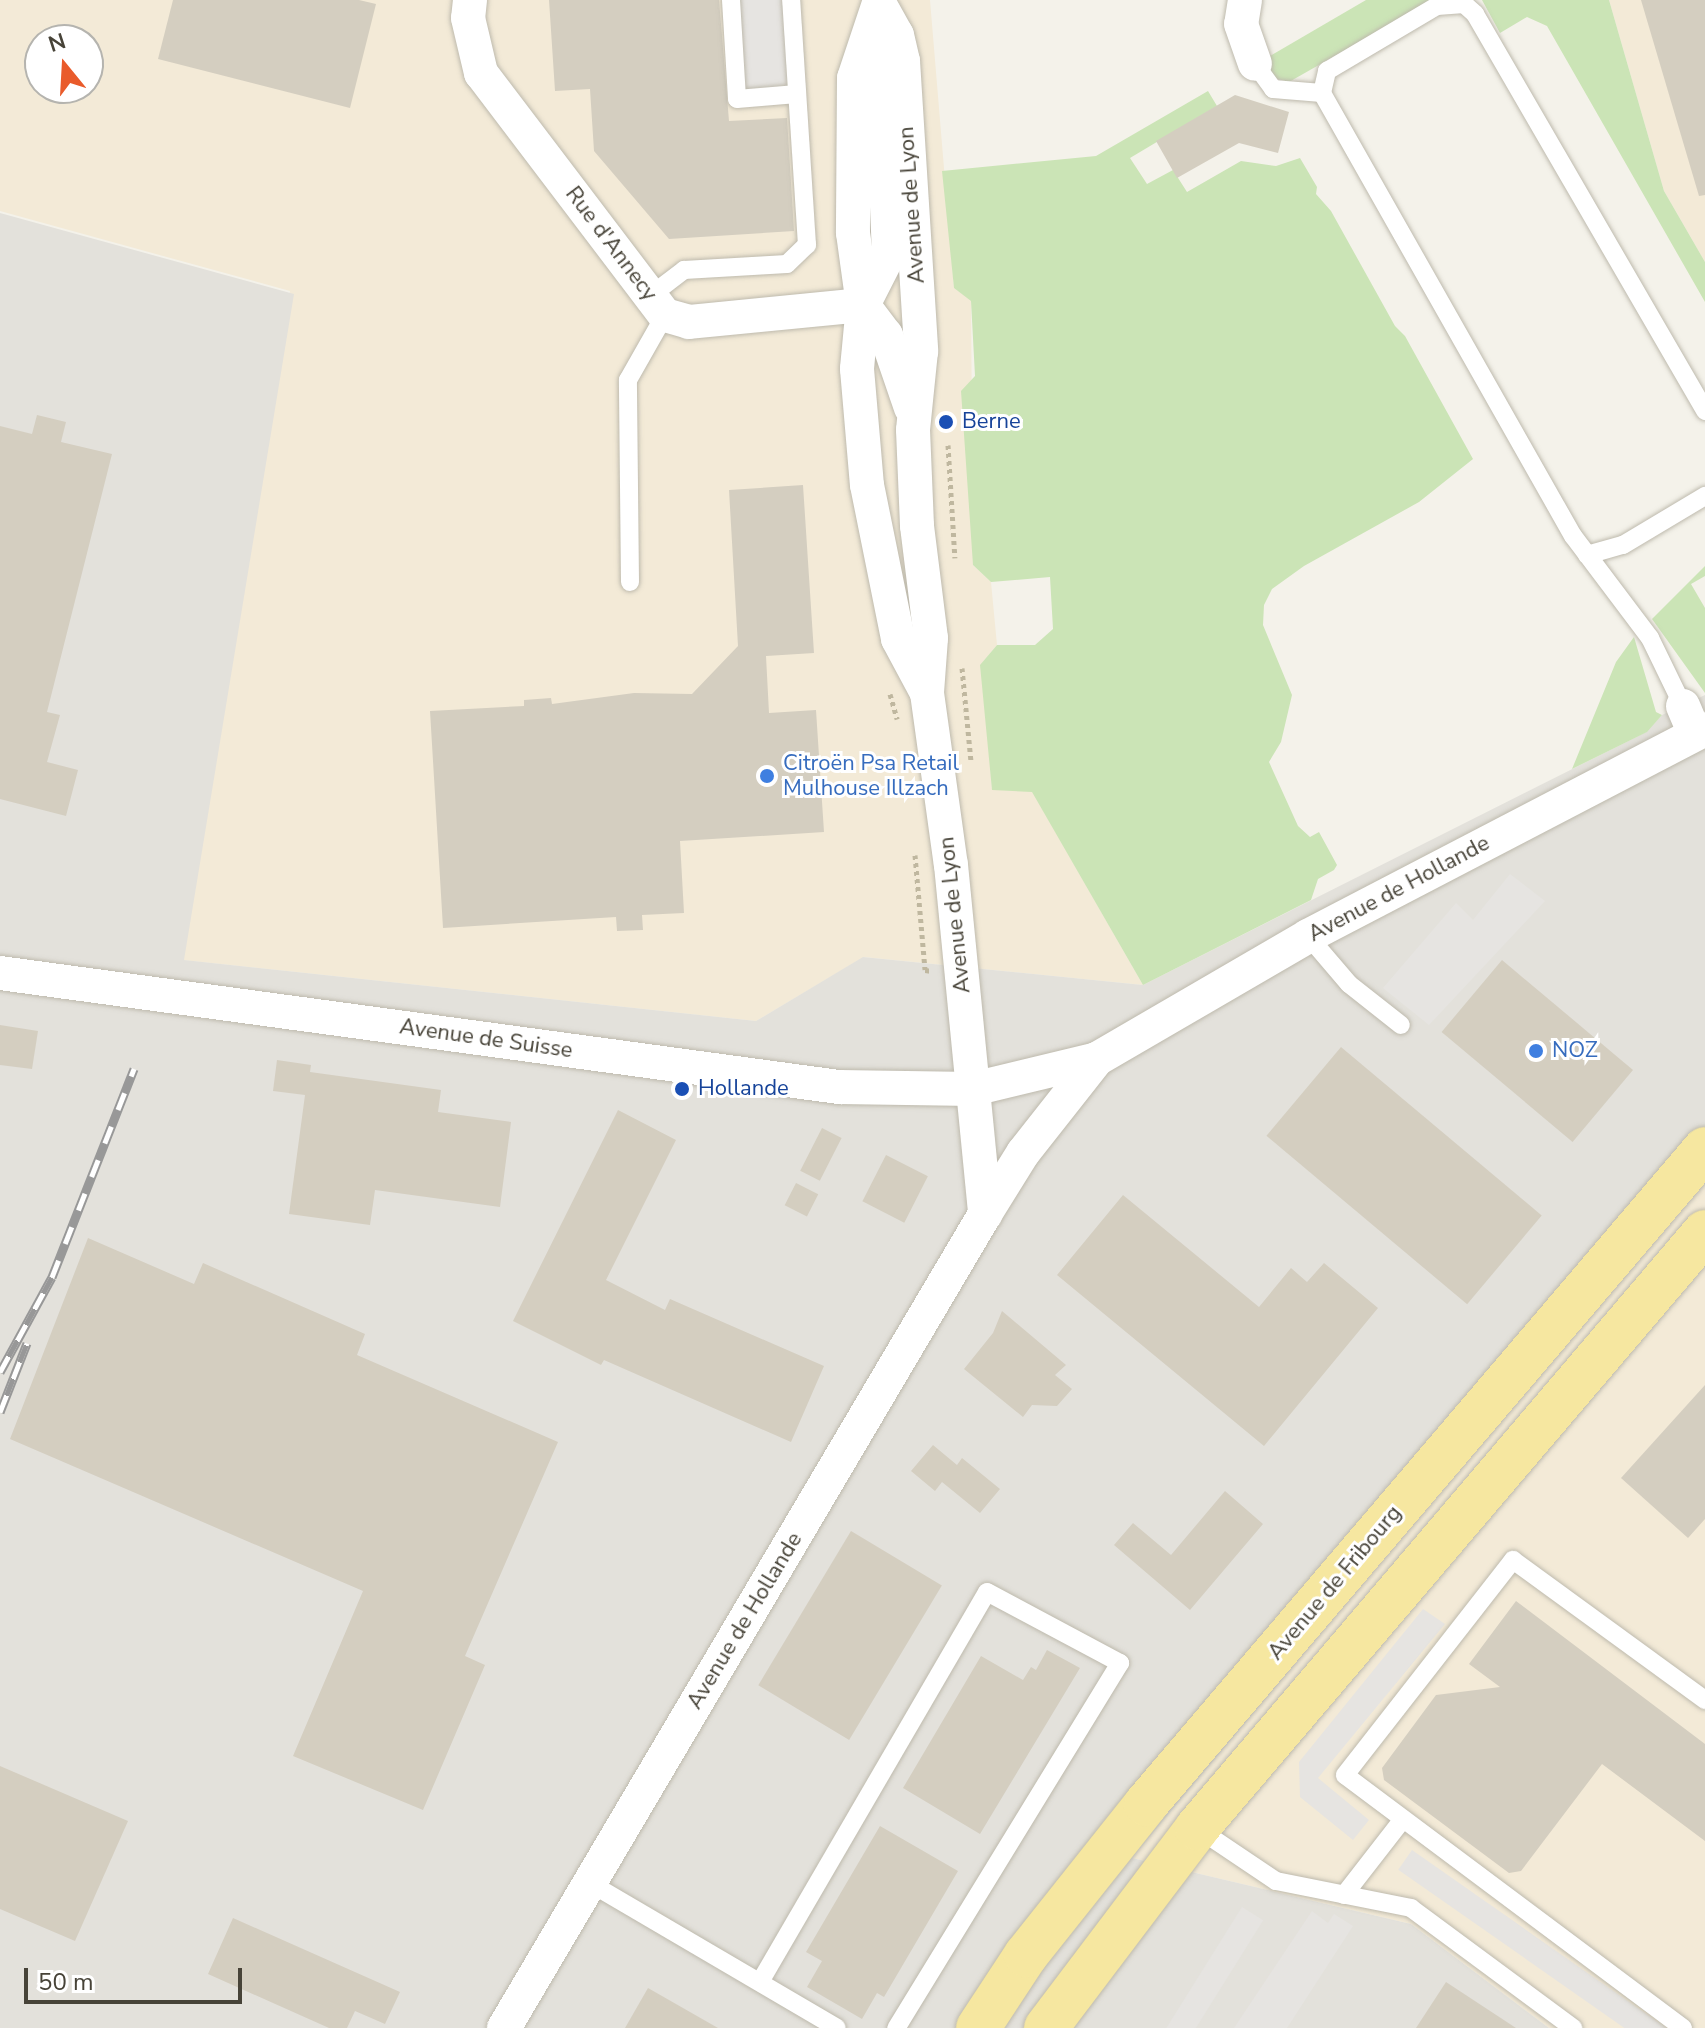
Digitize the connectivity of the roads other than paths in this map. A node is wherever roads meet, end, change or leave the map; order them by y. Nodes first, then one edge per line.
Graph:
1 (470, 0) edge
2 (731, 0) edge
3 (791, 0) edge
4 (1245, 0) edge
5 (879, 2) edge
6 (1255, 64) joint
7 (1322, 93) junction
8 (797, 94) junction
9 (658, 305) junction
10 (863, 305) junction
11 (1705, 411) edge
12 (912, 412) junction
13 (1705, 496) edge
14 (1587, 555) junction
15 (630, 582) dead end
16 (927, 693) junction
17 (1694, 723) edge
18 (1308, 936) junction
19 (0, 973) edge
20 (1401, 1025) dead end
21 (1097, 1059) junction
22 (973, 1089) junction
23 (1705, 1149) edge
24 (985, 1214) junction
25 (1705, 1232) edge
26 (1705, 1269) edge
27 (1661, 1283) junction
28 (1705, 1700) edge
29 (1403, 1819) junction
30 (1197, 1828) junction
31 (590, 1883) junction
32 (1344, 1895) junction
33 (760, 1982) junction
34 (504, 2028) edge
35 (837, 2028) edge
36 (896, 2028) edge
37 (978, 2028) edge
38 (1046, 2028) edge
39 (1573, 2028) edge
40 (1683, 2028) edge

1 - 9 street, Rue d'Annecy
2 - 8 lane
3 - 8 lane
4 - 6 street
5 - 10 street, Avenue de Lyon
5 - 12 street, Avenue de Lyon
6 - 7 lane
7 - 11 lane
7 - 14 lane
8 - 9 lane
9 - 10 street, Rue d'Annecy
9 - 15 lane
10 - 12 street, Avenue de Lyon
10 - 16 street, Avenue de Lyon
12 - 16 street, Avenue de Lyon
13 - 14 lane
14 - 17 lane
16 - 22 street, Avenue de Lyon
17 - 18 street, Avenue de Hollande
18 - 20 lane
18 - 21 street, Avenue de Hollande
19 - 22 street, Avenue de Suisse
21 - 22 street, Avenue de Hollande
21 - 24 street, Avenue de Hollande
22 - 24 street
23 - 37 main road, Avenue de Fribourg
24 - 31 street, Avenue de Hollande
25 - 27 main road
26 - 27 street
27 - 30 main road
28 - 29 lane
29 - 32 lane
29 - 40 lane
30 - 32 lane
30 - 38 main road
31 - 33 lane
31 - 34 street, Avenue de Hollande
32 - 39 lane
33 - 35 lane
33 - 36 lane

